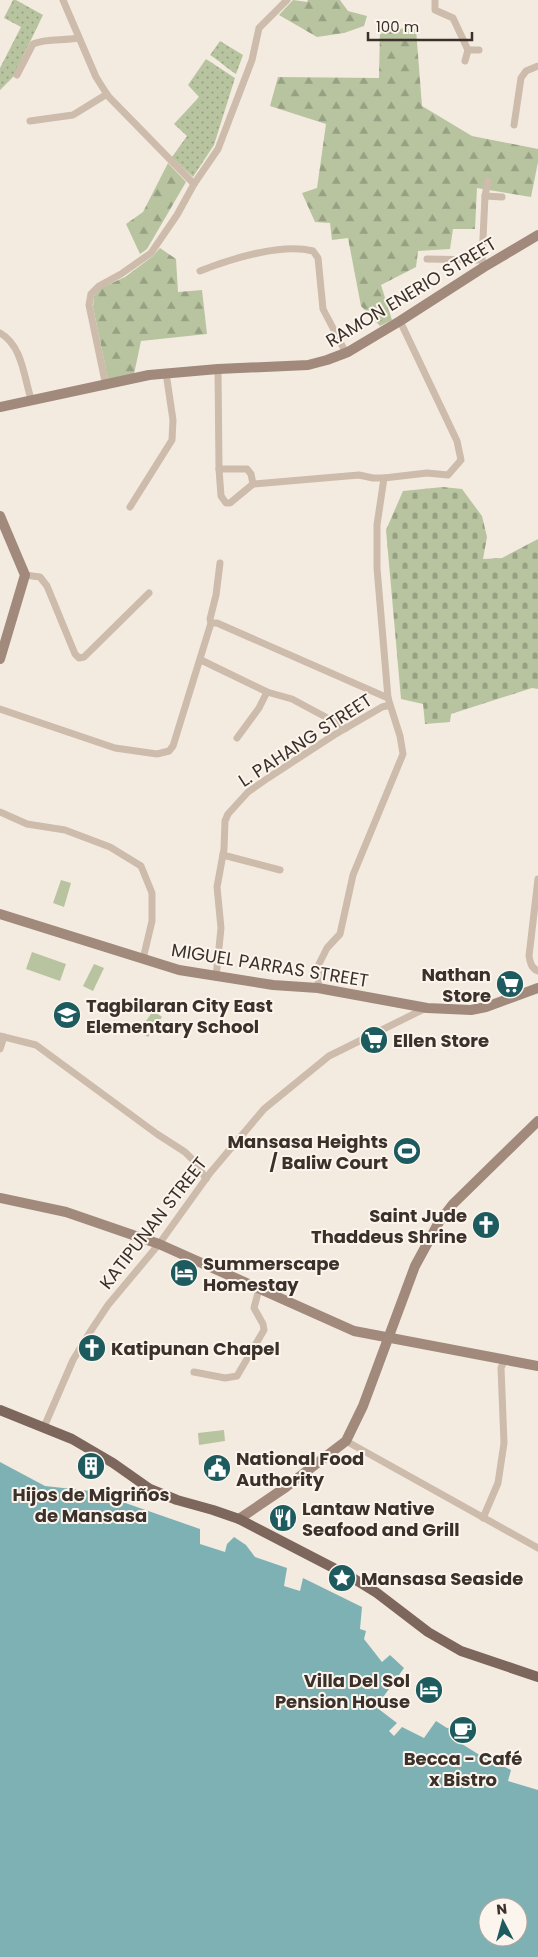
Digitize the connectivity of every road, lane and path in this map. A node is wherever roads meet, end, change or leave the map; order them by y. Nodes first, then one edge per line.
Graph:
1 (63, 0) edge
2 (287, 0) edge
3 (435, 0) edge
4 (78, 38) junction
5 (468, 50) junction
6 (479, 50) dead end
7 (465, 61) dead end
8 (538, 66) edge
9 (17, 75) dead end
10 (107, 94) junction
11 (30, 121) dead end
12 (514, 125) dead end
13 (488, 181) dead end
14 (194, 184) junction
15 (485, 196) junction
16 (502, 197) dead end
17 (538, 236) edge
18 (427, 259) dead end
19 (483, 264) junction
20 (200, 271) dead end
21 (400, 321) junction
22 (0, 333) edge
23 (346, 353) junction
24 (218, 369) junction
25 (166, 373) junction
26 (106, 386) junction
27 (31, 399) junction
28 (0, 407) edge
29 (219, 468) junction
30 (384, 478) junction
31 (253, 484) junction
32 (130, 507) dead end
33 (0, 516) edge
34 (220, 563) dead end
35 (24, 575) junction
36 (150, 593) dead end
37 (211, 623) junction
38 (0, 659) edge
39 (201, 660) junction
40 (267, 692) junction
41 (389, 701) junction
42 (0, 709) edge
43 (346, 728) junction
44 (237, 738) dead end
45 (0, 812) edge
46 (223, 854) junction
47 (280, 870) dead end
48 (538, 879) edge
49 (0, 914) edge
50 (143, 959) junction
51 (538, 971) edge
52 (216, 977) junction
53 (318, 988) junction
54 (538, 988) edge
55 (426, 1008) junction
56 (2, 1037) edge
57 (0, 1049) edge
58 (538, 1121) edge
59 (206, 1179) junction
60 (0, 1198) edge
61 (158, 1244) junction
62 (259, 1289) junction
63 (389, 1337) junction
64 (505, 1359) junction
65 (538, 1366) edge
66 (194, 1372) dead end
67 (0, 1410) edge
68 (44, 1427) junction
69 (346, 1441) junction
70 (483, 1518) junction
71 (239, 1519) junction
72 (538, 1548) edge
73 (538, 1677) edge

1 - 4 street
2 - 14 street
3 - 5 street
4 - 9 street
4 - 10 street
5 - 6 street
5 - 7 street
8 - 12 street
10 - 11 street
10 - 14 street
13 - 15 street
14 - 26 street
15 - 16 street
15 - 19 street
17 - 19 main road, RAMON ENERIO STREET
18 - 19 street
19 - 21 main road, RAMON ENERIO STREET
20 - 23 street
21 - 23 main road, RAMON ENERIO STREET
21 - 30 street
22 - 27 street
23 - 24 main road, RAMON ENERIO STREET
24 - 25 main road, RAMON ENERIO STREET
24 - 29 street
25 - 26 main road, RAMON ENERIO STREET
25 - 32 street
26 - 27 main road, RAMON ENERIO STREET
27 - 28 main road, RAMON ENERIO STREET
29 - 31 street
29 - 31 street
30 - 31 street
30 - 41 street
33 - 35 main road
34 - 37 street
35 - 36 street
35 - 38 main road
37 - 39 street
37 - 41 street
39 - 40 street
39 - 42 street
40 - 43 street
40 - 44 street
41 - 43 street, L. PAHANG STREET
41 - 53 street
43 - 46 street, L. PAHANG STREET
45 - 50 street
46 - 47 street
46 - 52 street, L. PAHANG STREET
48 - 51 street
49 - 50 main road, MIGUEL PARRAS STREET
50 - 52 main road, MIGUEL PARRAS STREET
52 - 53 main road, MIGUEL PARRAS STREET
53 - 55 main road, MIGUEL PARRAS STREET
54 - 55 main road, MIGUEL PARRAS STREET
55 - 59 street, KATIPUNAN STREET
56 - 57 street
56 - 59 street
58 - 63 main road
59 - 61 street, KATIPUNAN STREET
60 - 61 main road
61 - 62 main road
61 - 68 street, KATIPUNAN STREET
62 - 63 main road
62 - 66 street
63 - 64 main road
63 - 69 main road
64 - 65 main road
64 - 70 street
67 - 68 main road
68 - 71 main road
69 - 70 street
69 - 71 main road
70 - 72 street
71 - 73 main road

